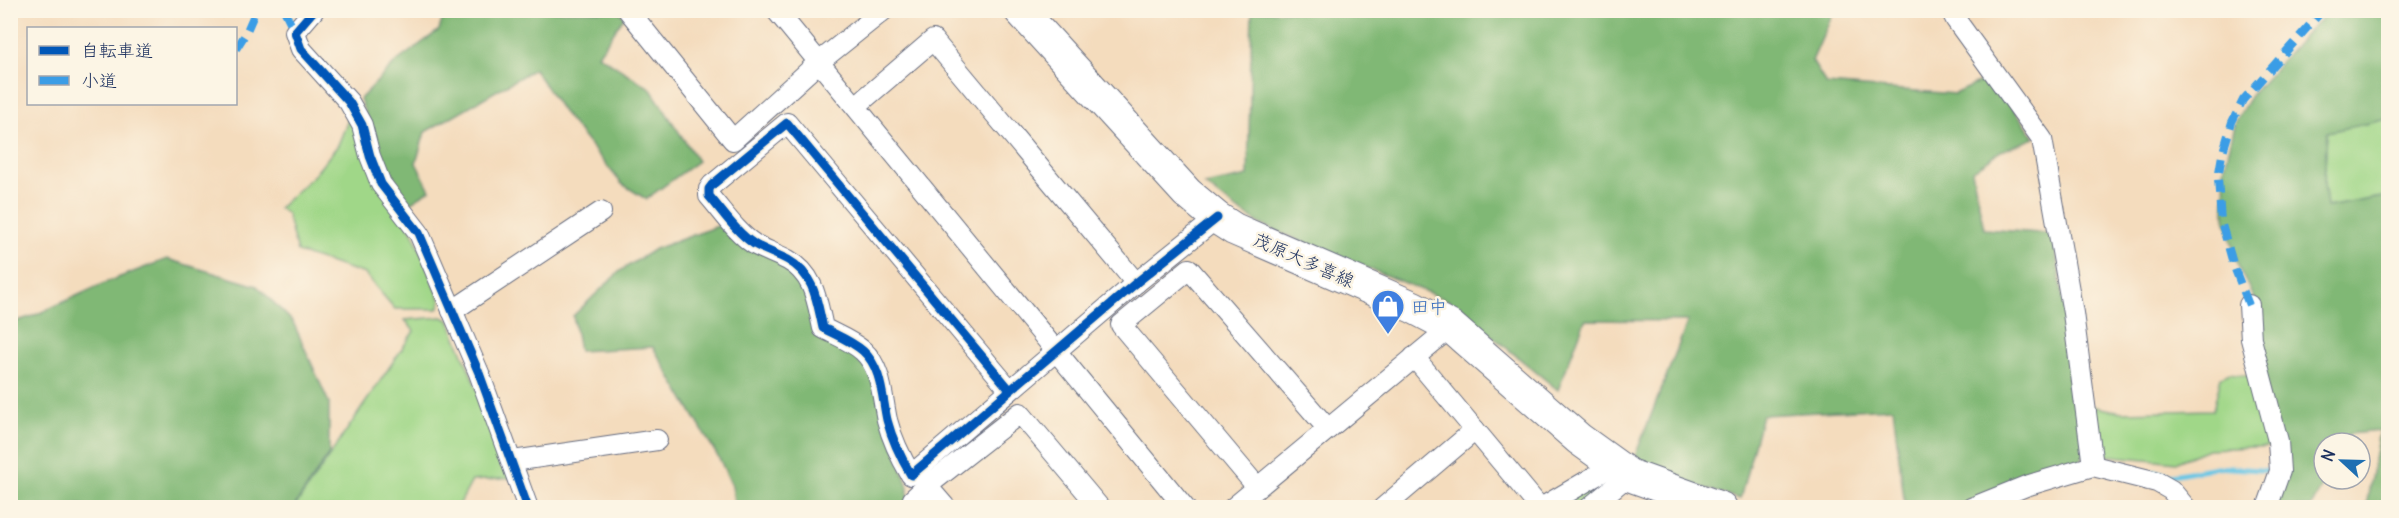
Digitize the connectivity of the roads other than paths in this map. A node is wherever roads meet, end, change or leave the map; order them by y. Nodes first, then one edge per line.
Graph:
1 (314, 10) edge
2 (628, 10) edge
3 (776, 10) edge
4 (884, 10) edge
5 (1020, 10) edge
6 (1951, 10) edge
7 (819, 62) junction
8 (856, 106) junction
9 (601, 212) dead end
10 (1217, 218) junction
11 (1136, 283) junction
12 (2249, 304) dead end
13 (452, 311) junction
14 (1450, 327) junction
15 (1056, 352) junction
16 (1414, 357) junction
17 (1010, 390) junction
18 (1328, 429) junction
19 (1475, 430) junction
20 (657, 440) dead end
21 (513, 461) junction
22 (2093, 466) junction
23 (1622, 470) junction
24 (927, 486) junction
25 (1257, 487) junction
26 (1706, 505) edge
27 (528, 507) edge
28 (910, 507) edge
29 (946, 507) edge
30 (1100, 507) edge
31 (1185, 507) edge
32 (1233, 507) edge
33 (1383, 507) edge
34 (1541, 507) edge
35 (1589, 507) edge
36 (1971, 507) edge
37 (2186, 507) edge
38 (2267, 507) edge

1 - 13 street
2 - 7 street
3 - 7 street
4 - 7 street
5 - 10 main road, 茂原大多喜線
6 - 22 street
7 - 8 street
8 - 11 street
8 - 15 street
9 - 13 street
10 - 11 street
10 - 14 main road, 茂原大多喜線
11 - 15 street
12 - 38 street
13 - 21 street
14 - 16 street
14 - 23 main road, 茂原大多喜線
15 - 17 street
15 - 31 street
16 - 18 street
16 - 19 street
17 - 17 street
18 - 25 street
18 - 25 street
19 - 33 street
19 - 34 street
20 - 21 street
21 - 27 street
22 - 36 street
22 - 37 street
23 - 26 main road, 茂原大多喜線
23 - 34 street
23 - 35 street
24 - 28 street
24 - 29 street
24 - 30 street
25 - 32 street

